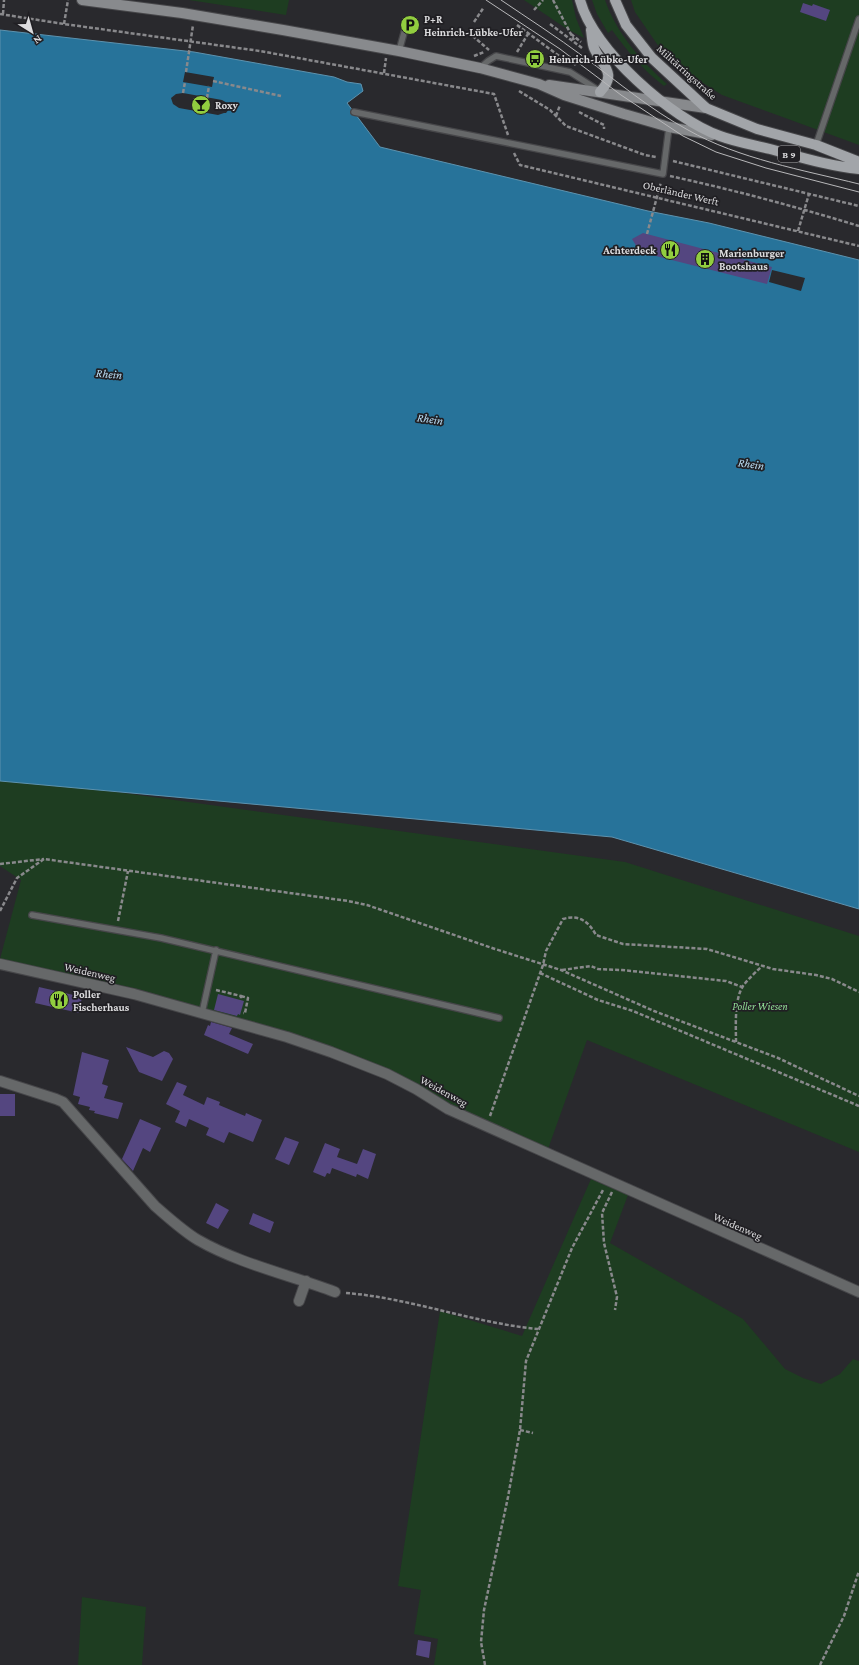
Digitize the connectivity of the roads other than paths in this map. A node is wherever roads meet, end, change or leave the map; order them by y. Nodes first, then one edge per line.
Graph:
1 (82, 0) edge
2 (580, 0) edge
3 (615, 0) edge
4 (859, 19) edge
5 (407, 22) dead end
6 (589, 24) junction
7 (400, 51) junction
8 (480, 68) junction
9 (539, 84) junction
10 (600, 92) junction
11 (662, 100) junction
12 (706, 108) junction
13 (354, 112) dead end
14 (669, 126) junction
15 (719, 136) junction
16 (816, 145) junction
17 (859, 162) edge
18 (859, 169) edge
19 (32, 916) dead end
20 (216, 950) junction
21 (0, 964) edge
22 (202, 1013) junction
23 (499, 1018) dead end
24 (0, 1081) edge
25 (306, 1281) junction
26 (335, 1292) road end
27 (859, 1292) edge
28 (299, 1301) dead end

1 - 7 main road
2 - 6 main road, B 9
3 - 12 main road, Militärringstraße / B 9
4 - 16 lane
5 - 7 lane
6 - 10 main road, B 9
6 - 11 main road, B 9
7 - 8 main road
8 - 9 main road
8 - 10 lane
9 - 10 main road
9 - 14 main road
10 - 11 main road
11 - 12 main road
11 - 15 main road, B 9
12 - 16 main road, Militärringstraße / B 9
13 - 14 lane, Oberländer Werft
14 - 15 main road
15 - 18 main road, B 9
16 - 17 main road, Militärringstraße / B 9
19 - 20 lane
20 - 22 lane
20 - 23 lane
21 - 22 street, Weidenweg
22 - 27 street, Weidenweg
24 - 25 street
25 - 26 street
25 - 28 street

